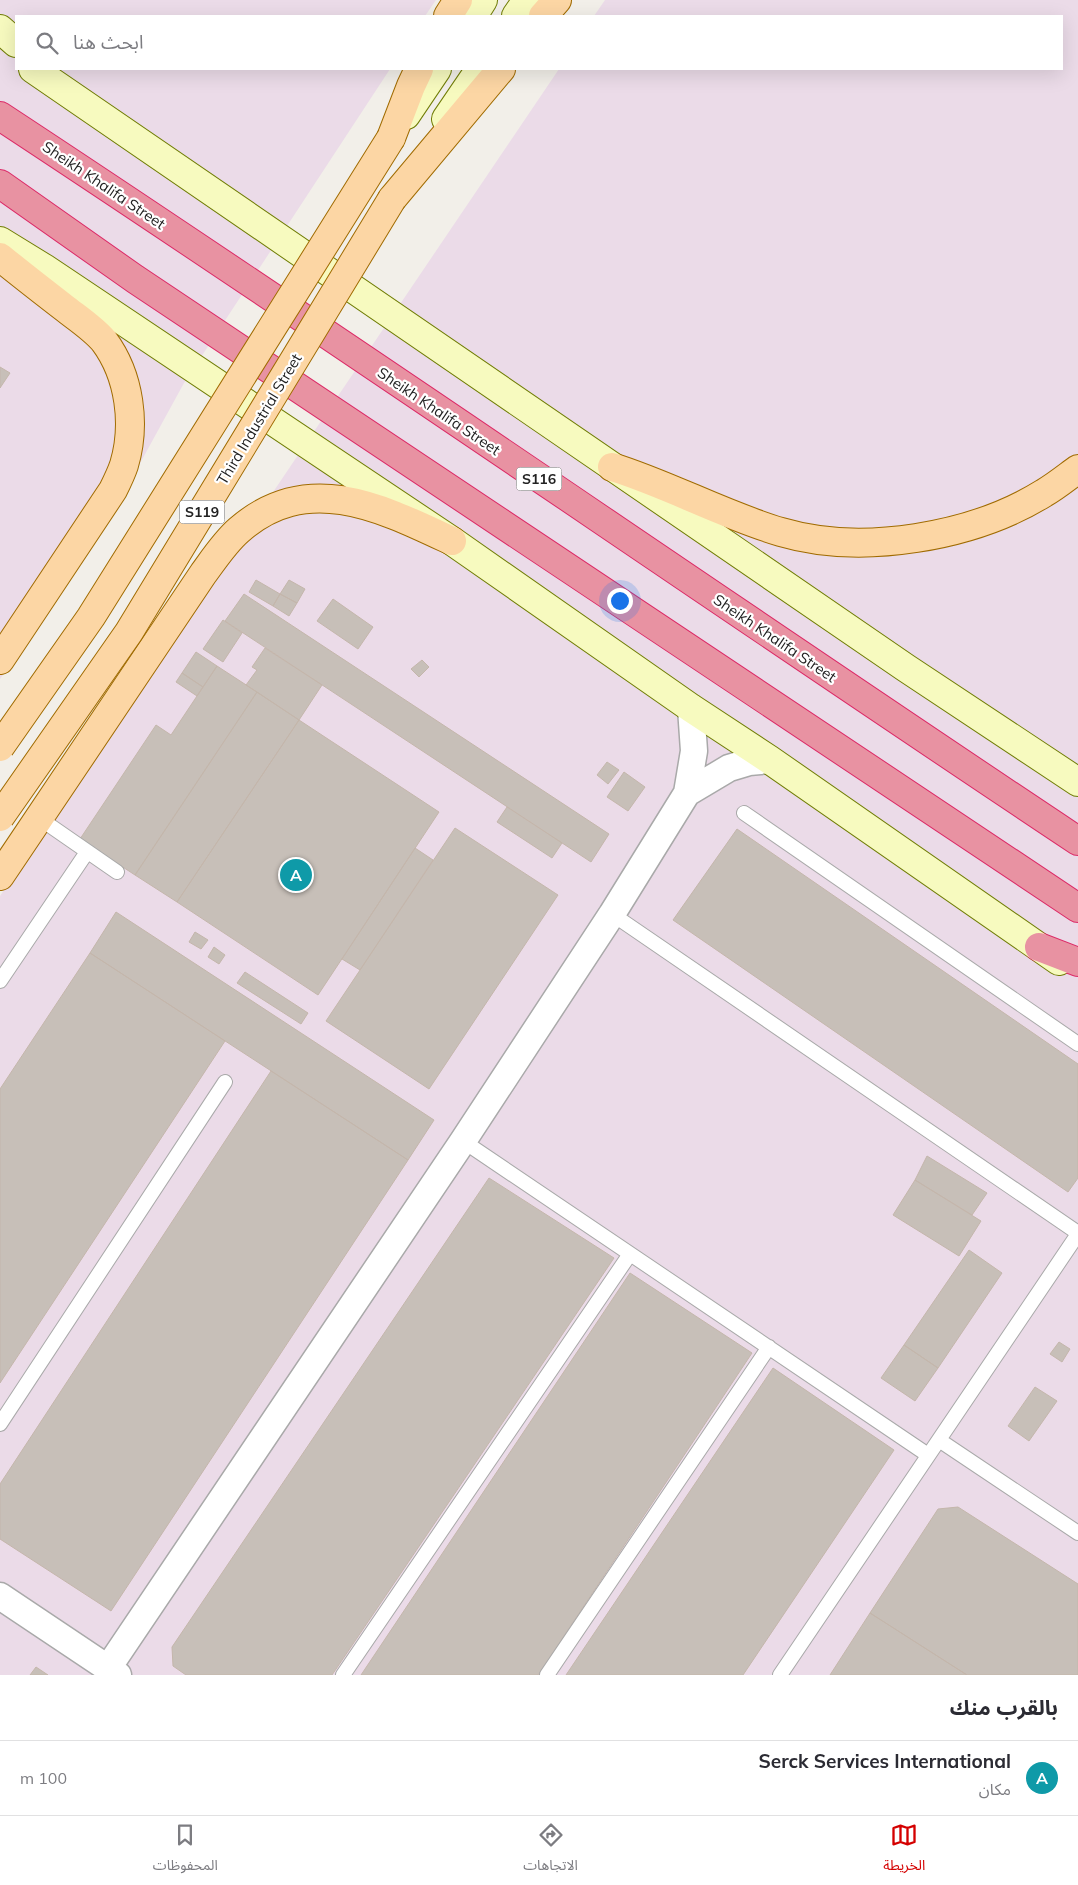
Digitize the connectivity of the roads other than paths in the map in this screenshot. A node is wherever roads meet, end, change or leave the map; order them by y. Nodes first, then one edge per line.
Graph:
1 (458, 0) edge
2 (483, 0) edge
3 (527, 0) edge
4 (557, 0) edge
5 (449, 15) edge
6 (473, 15) edge
7 (517, 15) edge
8 (544, 15) edge
9 (0, 29) edge
10 (15, 42) edge
11 (0, 48) edge
12 (15, 57) edge
13 (419, 70) edge
14 (437, 70) edge
15 (479, 70) edge
16 (499, 70) edge
17 (43, 73) edge
18 (0, 116) edge
19 (391, 138) junction
20 (0, 184) edge
21 (392, 199) junction
22 (0, 241) edge
23 (0, 257) edge
24 (612, 466) junction
25 (1078, 469) edge
26 (452, 541) junction
27 (0, 660) edge
28 (691, 708) junction
29 (0, 747) edge
30 (770, 760) junction
31 (1078, 782) edge
32 (687, 794) junction
33 (744, 813) dead end
34 (0, 817) edge
35 (39, 818) junction
36 (1078, 841) edge
37 (87, 852) junction
38 (117, 872) dead end
39 (0, 876) edge
40 (1078, 908) edge
41 (612, 914) junction
42 (1039, 947) junction
43 (1078, 962) edge
44 (1078, 975) edge
45 (0, 981) edge
46 (1078, 1044) edge
47 (225, 1082) dead end
48 (463, 1141) junction
49 (1078, 1234) edge
50 (630, 1254) junction
51 (769, 1347) junction
52 (0, 1424) edge
53 (939, 1440) junction
54 (928, 1456) junction
55 (1078, 1533) edge
56 (0, 1596) edge
57 (113, 1672) edge
58 (343, 1675) edge
59 (546, 1675) edge
60 (780, 1675) edge

1 - 5 main road
2 - 6 main road
3 - 7 main road
4 - 8 main road
9 - 10 main road
11 - 12 main road
13 - 19 main road
14 - 19 main road, S119
15 - 21 main road, Third Industrial Street / S119
16 - 21 main road
17 - 24 main road
18 - 36 highway, Sheikh Khalifa Street / S116
19 - 29 main road, S119, bridge
20 - 40 highway
21 - 34 main road, Third Industrial Street / S119, bridge
22 - 26 main road
23 - 27 main road
24 - 25 main road
24 - 31 main road
26 - 28 main road
26 - 35 main road
28 - 30 main road
28 - 32 street
30 - 32 street
30 - 42 main road
32 - 41 street
33 - 46 lane
35 - 37 lane
35 - 39 main road
37 - 38 lane
37 - 45 lane
41 - 48 street
41 - 49 lane
42 - 43 highway
42 - 44 main road
47 - 52 lane
48 - 50 lane
48 - 57 street
49 - 53 lane
50 - 51 lane
50 - 58 lane
51 - 54 lane
51 - 59 lane
53 - 54 lane
53 - 55 lane
54 - 60 lane
56 - 57 street

